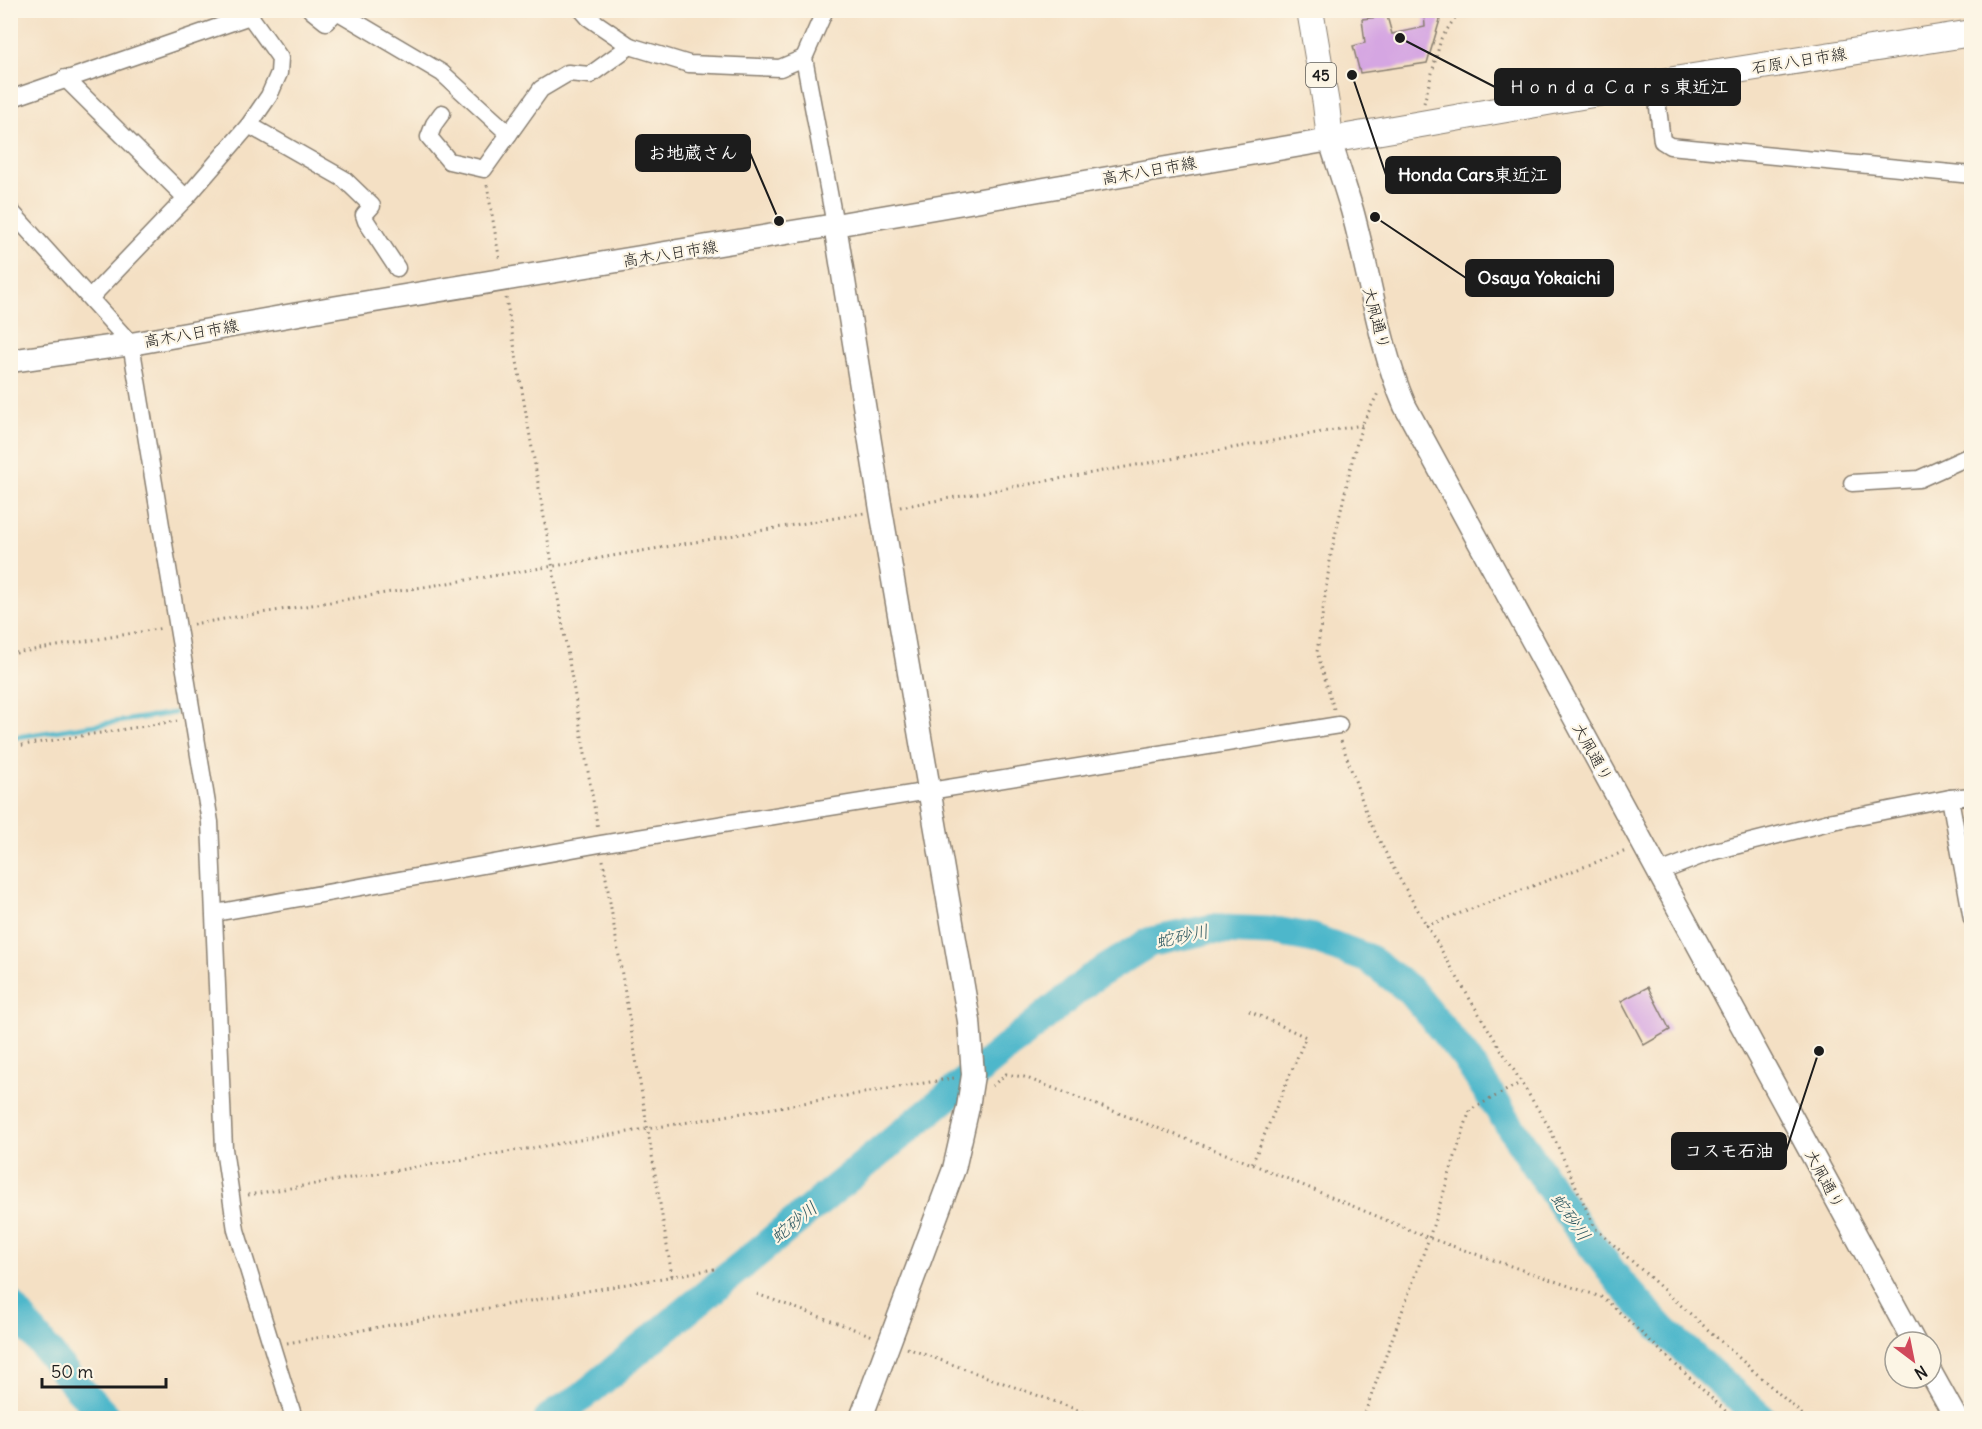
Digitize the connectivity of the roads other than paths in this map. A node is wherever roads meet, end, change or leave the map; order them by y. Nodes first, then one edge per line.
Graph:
1 (311, 10) edge
2 (582, 10) edge
3 (825, 10) edge
4 (1310, 10) edge
5 (252, 13) edge
6 (1971, 33) edge
7 (630, 46) junction
8 (804, 58) junction
9 (65, 78) junction
10 (1655, 83) junction
11 (10, 99) edge
12 (442, 113) dead end
13 (249, 125) junction
14 (509, 134) junction
15 (1330, 140) junction
16 (1971, 175) edge
17 (186, 198) junction
18 (10, 210) edge
19 (835, 225) junction
20 (397, 268) dead end
21 (91, 297) junction
22 (131, 344) junction
23 (10, 361) edge
24 (1971, 455) edge
25 (1852, 483) dead end
26 (1339, 725) road end
27 (929, 790) junction
28 (1971, 796) edge
29 (1950, 798) junction
30 (1660, 872) junction
31 (215, 913) junction
32 (1971, 919) edge
33 (1908, 1330) edge
34 (1940, 1390) edge
35 (294, 1419) edge
36 (861, 1419) edge
37 (1956, 1419) edge

1 - 14 street
2 - 7 street
3 - 8 street
4 - 15 main road, 45
5 - 9 street
5 - 13 street
6 - 10 main road, 石原八日市線
7 - 8 street
7 - 14 street
8 - 19 street
9 - 11 street
9 - 17 street
10 - 15 main road, 石原八日市線
10 - 16 street
12 - 14 street
13 - 17 street
13 - 20 street
15 - 19 street, 高木八日市線
15 - 30 street, 大凧通り
17 - 21 street
18 - 21 street
19 - 22 street, 高木八日市線
19 - 27 street
21 - 22 street
22 - 23 street, 高木八日市線
22 - 31 street
24 - 25 street
26 - 27 street
27 - 31 street
27 - 36 street
28 - 29 street
29 - 30 street
29 - 32 street
30 - 33 street, 大凧通り
31 - 35 street
34 - 37 street

